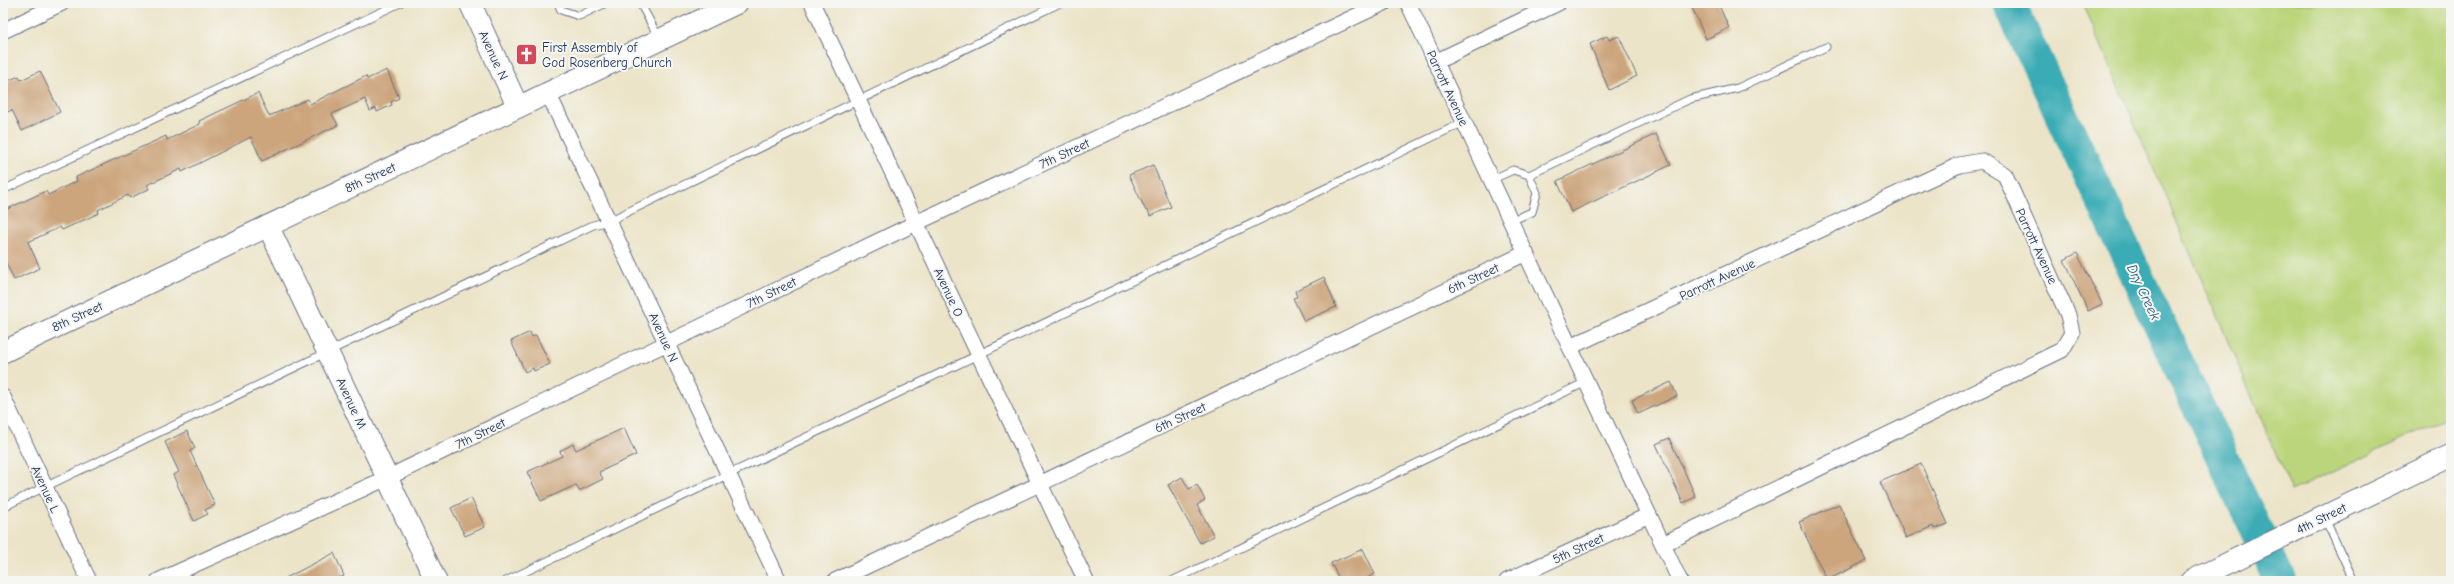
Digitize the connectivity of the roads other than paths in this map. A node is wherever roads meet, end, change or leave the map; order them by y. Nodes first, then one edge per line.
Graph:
1 (62, 3) edge
2 (400, 3) edge
3 (470, 3) edge
4 (558, 3) edge
5 (606, 3) edge
6 (640, 3) edge
7 (737, 3) edge
8 (812, 3) edge
9 (1060, 3) edge
10 (1384, 3) edge
11 (1408, 3) edge
12 (1558, 3) edge
13 (3, 31) edge
14 (659, 40) junction
15 (1826, 47) dead end
16 (1435, 62) junction
17 (548, 93) junction
18 (858, 100) junction
19 (518, 107) junction
20 (1464, 122) junction
21 (1529, 175) junction
22 (1491, 180) junction
23 (3, 190) edge
24 (609, 221) junction
25 (1510, 221) junction
26 (916, 223) junction
27 (268, 226) junction
28 (1526, 253) junction
29 (667, 343) junction
30 (1570, 347) junction
31 (327, 350) junction
32 (3, 352) edge
33 (979, 355) junction
34 (1586, 382) junction
35 (3, 397) edge
36 (2451, 455) edge
37 (728, 473) junction
38 (387, 478) junction
39 (1040, 484) junction
40 (46, 487) junction
41 (3, 508) edge
42 (1649, 515) junction
43 (2324, 517) junction
44 (1663, 544) junction
45 (89, 581) edge
46 (158, 581) edge
47 (436, 581) edge
48 (506, 581) edge
49 (779, 581) edge
50 (835, 581) edge
51 (1086, 581) edge
52 (1172, 581) edge
53 (1507, 581) edge
54 (1680, 581) edge
55 (2191, 581) edge
56 (2354, 581) edge

1 - 13 street
2 - 23 lane
3 - 19 street, Avenue N
4 - 5 lane
6 - 14 lane
7 - 14 street, 8th Street
8 - 18 street, Avenue O
9 - 18 lane
10 - 26 street, 7th Street
11 - 16 street, Parrott Avenue
12 - 16 street
14 - 17 street, 8th Street
15 - 21 lane
16 - 20 street, Parrott Avenue
17 - 19 street, 8th Street
17 - 24 street, Avenue N
18 - 24 lane
18 - 26 street, Avenue O
19 - 27 street, 8th Street
20 - 22 street, Parrott Avenue
20 - 33 lane
21 - 22 lane
21 - 25 lane
22 - 25 street, Parrott Avenue
24 - 29 street, Avenue N
24 - 31 lane
25 - 28 street, Parrott Avenue
26 - 29 street, 7th Street
26 - 33 street, Avenue O
27 - 31 street, Avenue M
27 - 32 street, 8th Street
28 - 30 street, Parrott Avenue
28 - 39 street, 6th Street
29 - 37 street, Avenue N
29 - 38 street, 7th Street
30 - 34 street, Parrott Avenue
30 - 44 street, Parrott Avenue
31 - 38 street, Avenue M
31 - 40 lane
33 - 37 lane
33 - 39 street, Avenue O
34 - 42 street, Parrott Avenue
34 - 52 lane
35 - 40 street, Avenue L
36 - 43 street, 4th Street
37 - 48 lane
37 - 49 street, Avenue N
38 - 46 street, 7th Street
38 - 47 street, Avenue M
39 - 50 street, 6th Street
39 - 51 street, Avenue O
40 - 41 lane
40 - 45 street, Avenue L
42 - 44 street, Parrott Avenue
42 - 53 street, 5th Street
43 - 55 street, 4th Street
43 - 56 lane
44 - 54 street, Parrott Avenue

